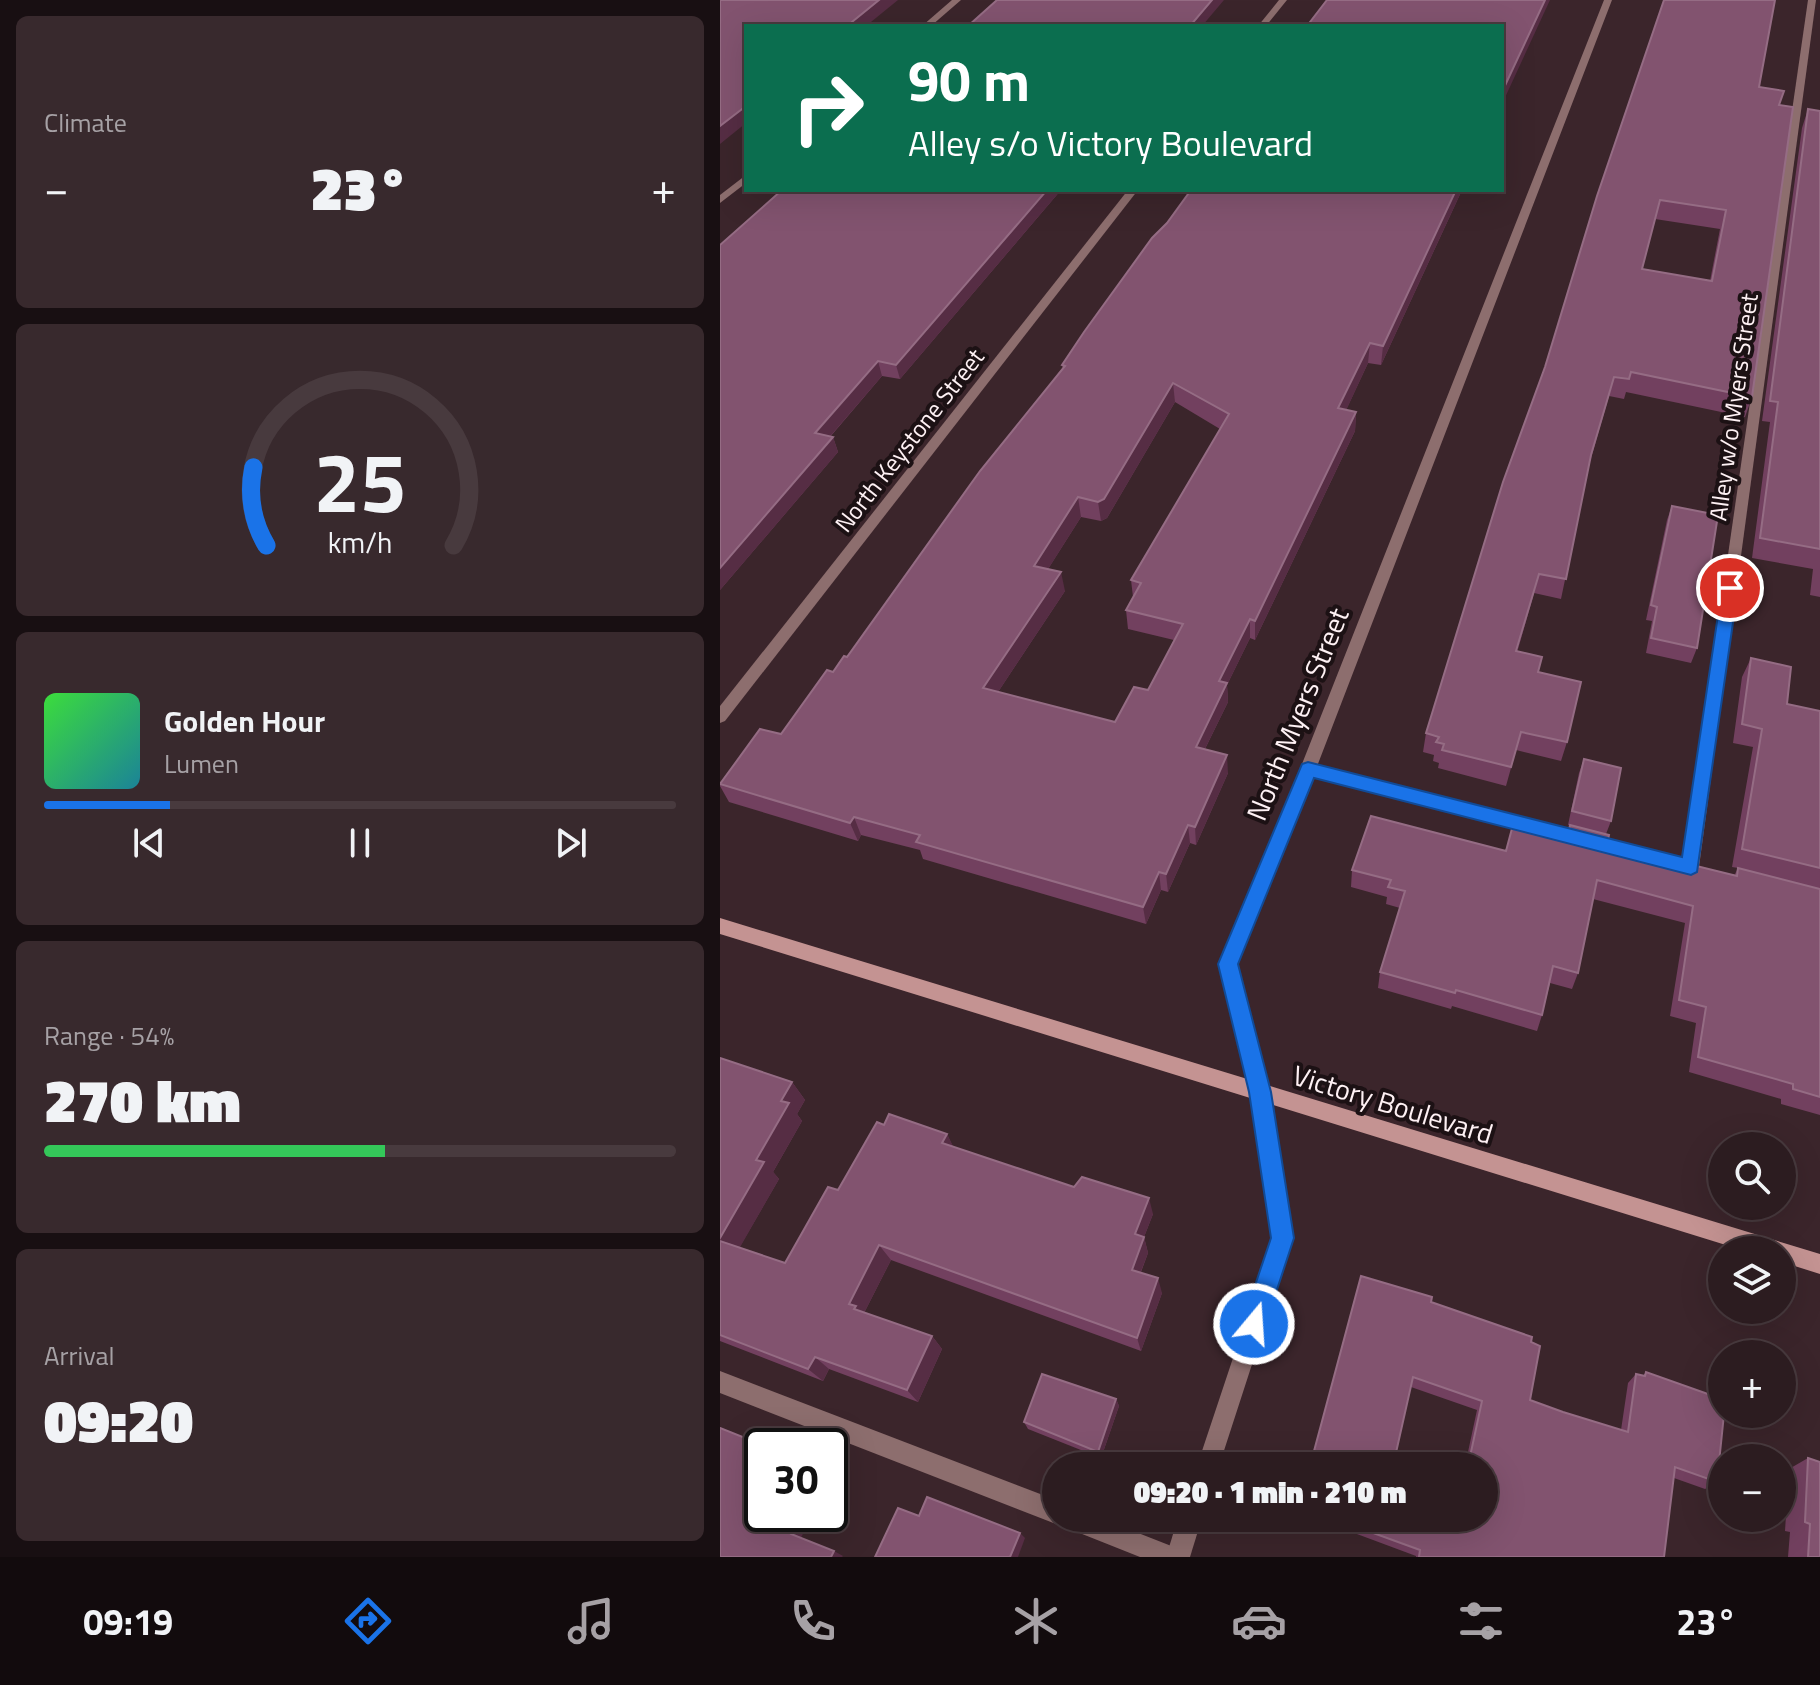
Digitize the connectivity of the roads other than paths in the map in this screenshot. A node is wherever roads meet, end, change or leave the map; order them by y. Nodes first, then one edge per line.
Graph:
1 (957, 0) edge
2 (1283, 0) edge
3 (1608, 0) edge
4 (1812, 0) edge
5 (928, 24) edge
6 (1264, 24) edge
7 (744, 180) edge
8 (1131, 192) edge
9 (720, 200) edge
10 (720, 717) edge
11 (1308, 769) junction
12 (1553, 832) edge
13 (1690, 867) edge
14 (720, 926) edge
15 (1260, 1092) junction
16 (1729, 1236) edge
17 (1796, 1256) edge
18 (1820, 1264) edge
19 (720, 1382) edge
20 (1213, 1452) edge
21 (1042, 1507) edge
22 (1106, 1532) edge
23 (1186, 1532) edge
24 (1171, 1557) edge
25 (1178, 1557) edge

1 - 5 street
2 - 6 street
3 - 11 street, North Myers Street
4 - 13 street, Alley w/o Myers Street
7 - 9 street
8 - 10 street, North Keystone Street
11 - 12 street
11 - 15 street, North Myers Street
14 - 15 main road, Victory Boulevard
15 - 16 main road, Victory Boulevard
15 - 20 street, North Myers Street
17 - 18 main road
19 - 21 street
22 - 24 street
23 - 25 street

